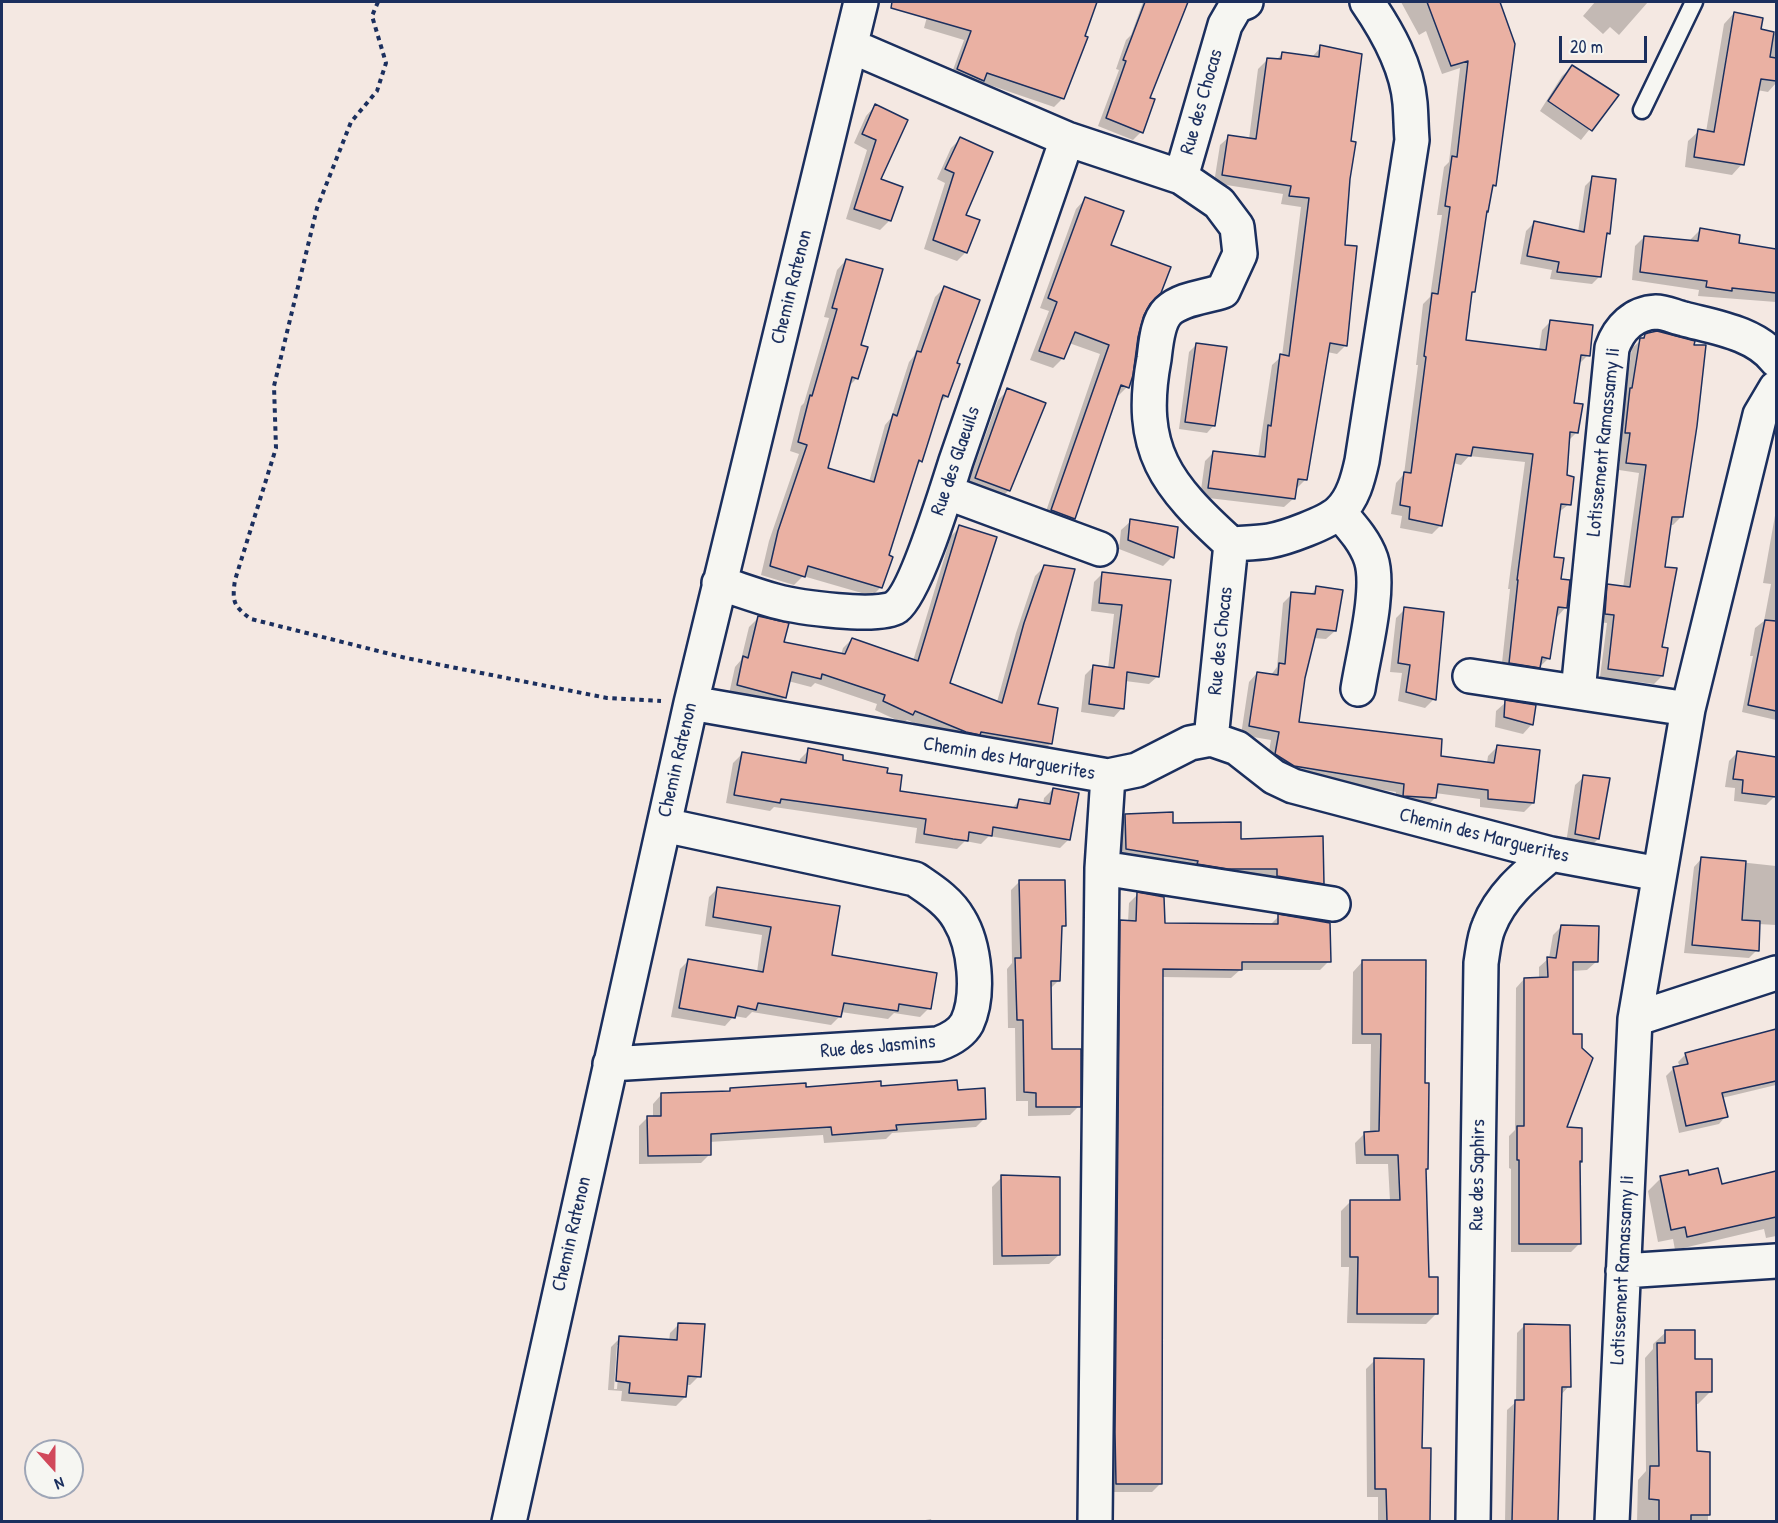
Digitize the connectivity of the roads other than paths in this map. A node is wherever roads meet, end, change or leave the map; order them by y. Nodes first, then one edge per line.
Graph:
1 (861, 2) edge
2 (1246, 2) edge
3 (1366, 2) edge
4 (1694, 2) edge
5 (850, 46) junction
6 (1642, 110) dead end
7 (1067, 139) junction
8 (1181, 177) junction
9 (1776, 360) edge
10 (1776, 388) edge
11 (946, 492) junction
12 (1339, 512) junction
13 (1232, 544) junction
14 (1100, 549) dead end
15 (719, 583) junction
16 (1470, 676) dead end
17 (1358, 689) dead end
18 (1578, 692) junction
19 (691, 703) junction
20 (1688, 709) junction
21 (1210, 739) junction
22 (1108, 776) junction
23 (664, 825) junction
24 (1551, 854) junction
25 (1102, 868) junction
26 (1659, 874) junction
27 (1333, 904) dead end
28 (1776, 973) edge
29 (1635, 1019) junction
30 (610, 1064) junction
31 (1776, 1261) edge
32 (1623, 1271) junction
33 (508, 1521) edge
34 (1095, 1521) edge
35 (1473, 1521) edge
36 (1612, 1521) edge

1 - 5 street, Chemin Ratenon
2 - 8 street, Rue des Chocas
3 - 12 street
4 - 6 lane
5 - 7 street
5 - 15 street, Chemin Ratenon
7 - 8 street
7 - 11 street, Rue des Glaeuils
8 - 13 street, Rue des Chocas
9 - 18 street, Lotissement Ramassamy Ii
10 - 20 street, Lotissement Ramassamy Ii
11 - 14 street
11 - 15 street, Rue des Glaeuils
12 - 13 street
12 - 17 street
13 - 21 street, Rue des Chocas
15 - 19 street, Chemin Ratenon
16 - 18 street
18 - 20 street
19 - 22 street, Chemin des Marguerites
19 - 23 street, Chemin Ratenon
20 - 26 street, Lotissement Ramassamy Ii
21 - 22 street, Chemin des Marguerites
21 - 24 street, Chemin des Marguerites
22 - 25 street
23 - 30 street, Chemin Ratenon
23 - 30 street, Rue des Jasmins
24 - 26 street, Chemin des Marguerites
24 - 35 street, Rue des Saphirs
25 - 27 street
25 - 34 street
26 - 29 street, Lotissement Ramassamy Ii
28 - 29 street
29 - 32 street, Lotissement Ramassamy Ii
30 - 33 street, Chemin Ratenon
31 - 32 street
32 - 36 street, Lotissement Ramassamy Ii

